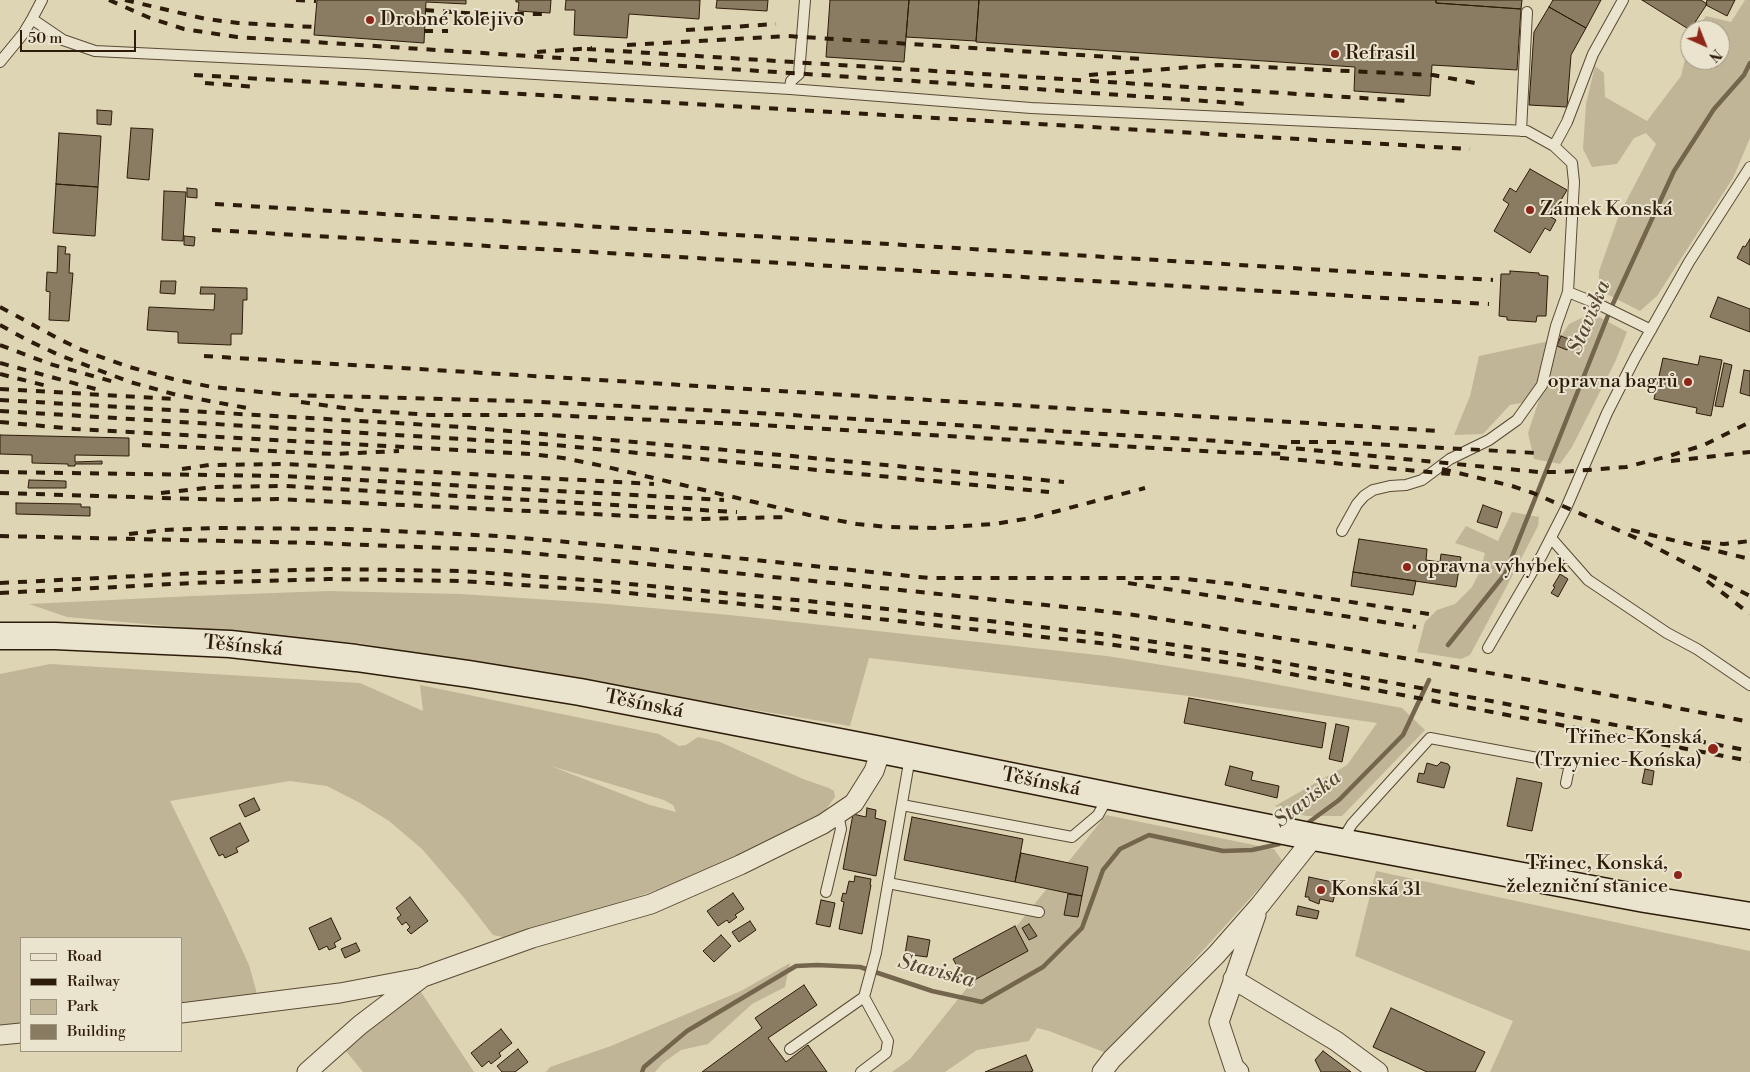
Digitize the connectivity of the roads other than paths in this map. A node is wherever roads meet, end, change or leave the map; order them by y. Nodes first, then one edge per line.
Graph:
1 (42, 0) edge
2 (805, 0) edge
3 (1623, 0) edge
4 (1527, 12) dead end
5 (32, 19) junction
6 (0, 62) edge
7 (790, 89) junction
8 (1521, 131) junction
9 (1554, 146) junction
10 (1750, 167) edge
11 (1568, 292) junction
12 (1650, 330) junction
13 (1342, 531) dead end
14 (1551, 538) junction
15 (0, 636) edge
16 (1488, 648) dead end
17 (1750, 685) edge
18 (881, 750) junction
19 (910, 757) junction
20 (1566, 783) dead end
21 (1108, 796) junction
22 (902, 804) junction
23 (838, 814) junction
24 (1314, 837) junction
25 (1341, 842) junction
26 (888, 883) junction
27 (826, 892) dead end
28 (1260, 905) junction
29 (1039, 912) dead end
30 (1750, 916) edge
31 (423, 977) junction
32 (1233, 979) junction
33 (864, 997) junction
34 (182, 1013) edge
35 (20, 1033) edge
36 (0, 1035) edge
37 (790, 1049) dead end
38 (307, 1072) edge
39 (861, 1072) edge
40 (1102, 1072) edge
41 (1239, 1072) edge
42 (1378, 1072) edge

1 - 5 lane
2 - 7 lane
3 - 9 lane
4 - 8 lane
5 - 6 lane
5 - 7 lane
7 - 8 lane
8 - 9 lane
9 - 11 lane
10 - 12 lane
11 - 12 lane
11 - 13 lane
12 - 14 lane
14 - 16 lane
14 - 17 lane
15 - 18 main road, Těšínská
18 - 19 main road, Těšínská
18 - 23 street
19 - 21 main road, Těšínská
19 - 22 lane
20 - 25 lane
21 - 22 lane
21 - 24 main road, Těšínská
22 - 26 lane
23 - 27 lane
23 - 31 street
24 - 25 main road, Těšínská
24 - 28 street
25 - 30 main road, Těšínská
26 - 29 lane
26 - 33 lane
28 - 32 street
28 - 40 street
31 - 34 street
31 - 38 street
32 - 41 street
32 - 42 street
33 - 37 lane
33 - 39 lane
35 - 36 street

